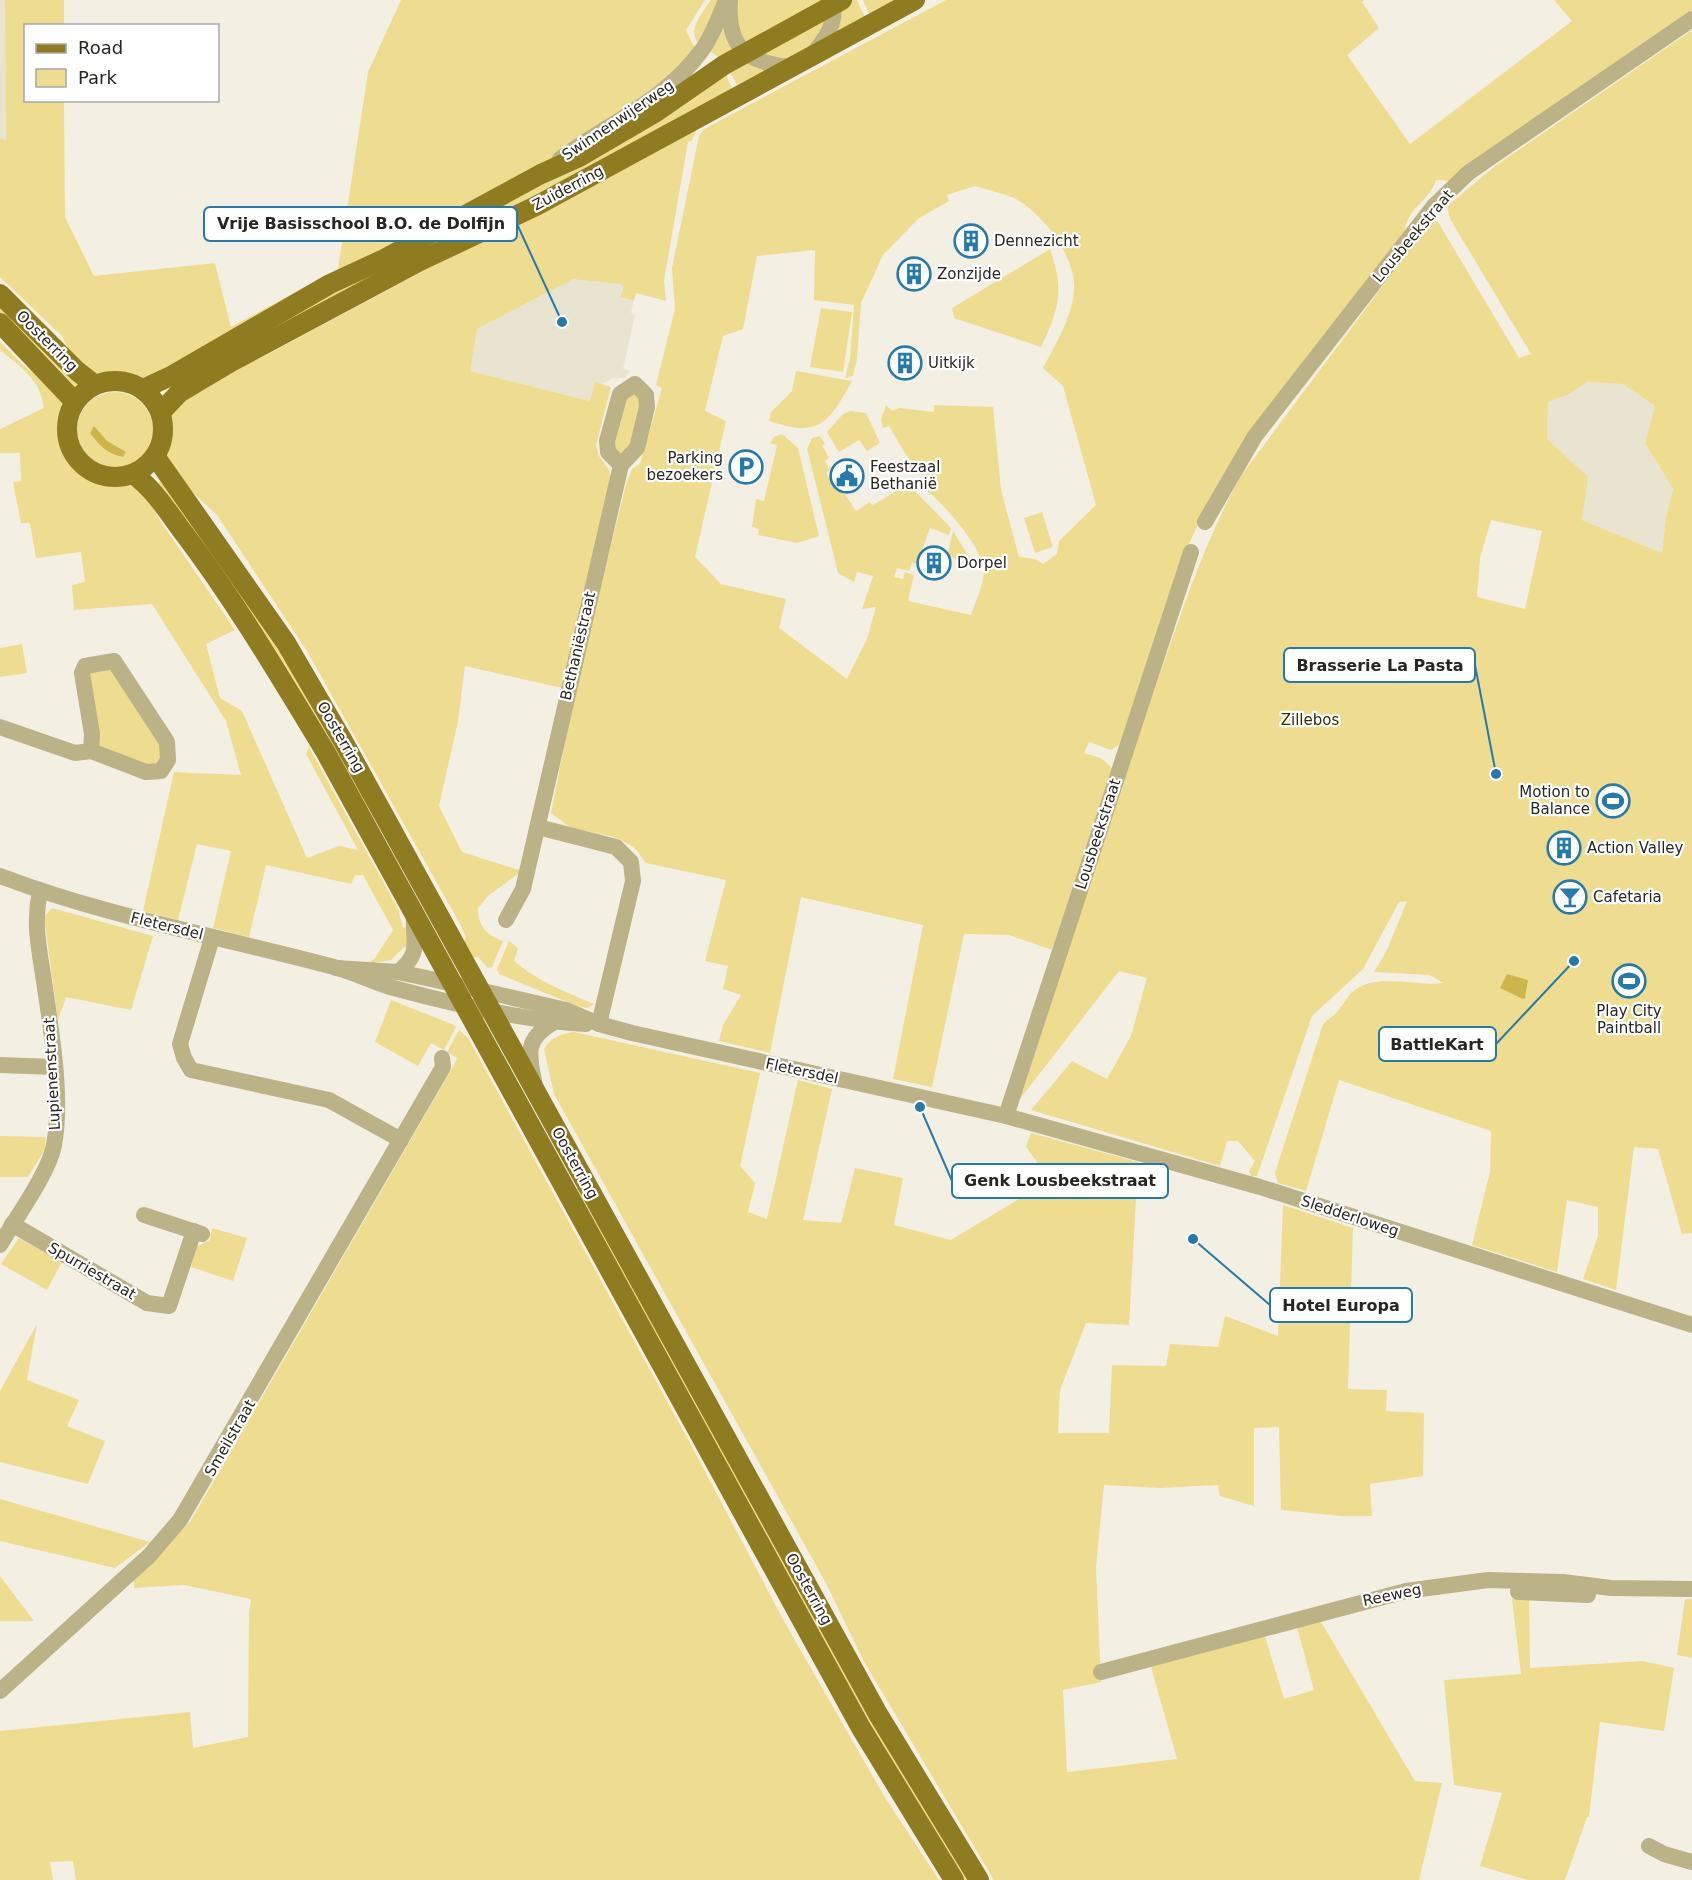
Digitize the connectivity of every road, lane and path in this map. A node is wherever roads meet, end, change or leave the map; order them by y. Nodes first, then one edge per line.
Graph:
1 (728, 0) edge
2 (915, 0) edge
3 (836, 1) edge
4 (1692, 19) edge
5 (744, 53) junction
6 (813, 54) junction
7 (789, 67) junction
8 (541, 174) junction
9 (0, 294) edge
10 (0, 323) edge
11 (95, 385) junction
12 (143, 389) junction
13 (75, 402) junction
14 (160, 412) junction
15 (155, 456) junction
16 (621, 465) junction
17 (133, 474) junction
18 (1205, 522) dead end
19 (1191, 552) dead end
20 (0, 728) edge
21 (91, 751) junction
22 (538, 828) junction
23 (0, 876) edge
24 (40, 891) junction
25 (414, 914) junction
26 (506, 920) dead end
27 (212, 938) junction
28 (336, 968) junction
29 (398, 972) junction
30 (453, 984) junction
31 (480, 990) junction
32 (465, 1004) junction
33 (490, 1009) junction
34 (554, 1022) junction
35 (599, 1024) junction
36 (442, 1058) dead end
37 (0, 1065) edge
38 (54, 1067) junction
39 (537, 1092) junction
40 (1006, 1116) junction
41 (401, 1140) junction
42 (144, 1215) dead end
43 (12, 1224) junction
44 (0, 1245) edge
45 (1692, 1325) edge
46 (1692, 1589) edge
47 (1101, 1672) dead end
48 (0, 1690) edge
49 (1649, 1846) dead end
50 (1692, 1862) edge
51 (954, 1880) edge
52 (979, 1880) edge

1 - 5 street, Swinnenwijerweg
1 - 8 street, Swinnenwijerweg
2 - 6 main road, Zuiderring
3 - 5 main road, Zuiderring
3 - 6 street
4 - 18 street, Lousbeekstraat
5 - 7 street
5 - 8 main road, Zuiderring
6 - 7 main road, Zuiderring
7 - 14 main road, Zuiderring
8 - 12 main road, Zuiderring
9 - 11 main road, Oosterring
10 - 13 main road, Oosterring
11 - 12 main road
11 - 13 main road
12 - 14 main road
13 - 17 main road
14 - 15 main road
15 - 17 main road
15 - 31 main road, Oosterring
16 - 16 street, Bethaniëstraat
16 - 22 street, Bethaniëstraat
17 - 25 main road, Oosterring
19 - 40 street, Lousbeekstraat
20 - 21 street
21 - 21 street
22 - 26 street, Bethaniëstraat
22 - 35 street
23 - 24 street, Fletersdel
24 - 27 street, Fletersdel
24 - 38 street, Lupienenstraat
25 - 29 street
25 - 30 main road, Oosterring
27 - 28 street, Fletersdel
27 - 41 street
28 - 29 street, Fletersdel
28 - 32 street, Fletersdel
29 - 30 street, Fletersdel
30 - 31 street, Fletersdel
30 - 32 main road, Oosterring
31 - 33 main road, Oosterring
31 - 35 street, Fletersdel
32 - 33 street, Fletersdel
32 - 51 main road, Oosterring
33 - 34 street, Fletersdel
33 - 39 main road, Oosterring
34 - 35 street, Fletersdel
34 - 39 street
35 - 40 street, Fletersdel
36 - 41 street, Smeilstraat
37 - 38 street
38 - 43 street, Lupienenstraat
39 - 52 main road, Oosterring
40 - 45 street, Sledderloweg
41 - 48 street, Smeilstraat
42 - 43 street, Spurriestraat
43 - 44 street, Lupienenstraat
46 - 47 street, Reeweg
49 - 50 street

